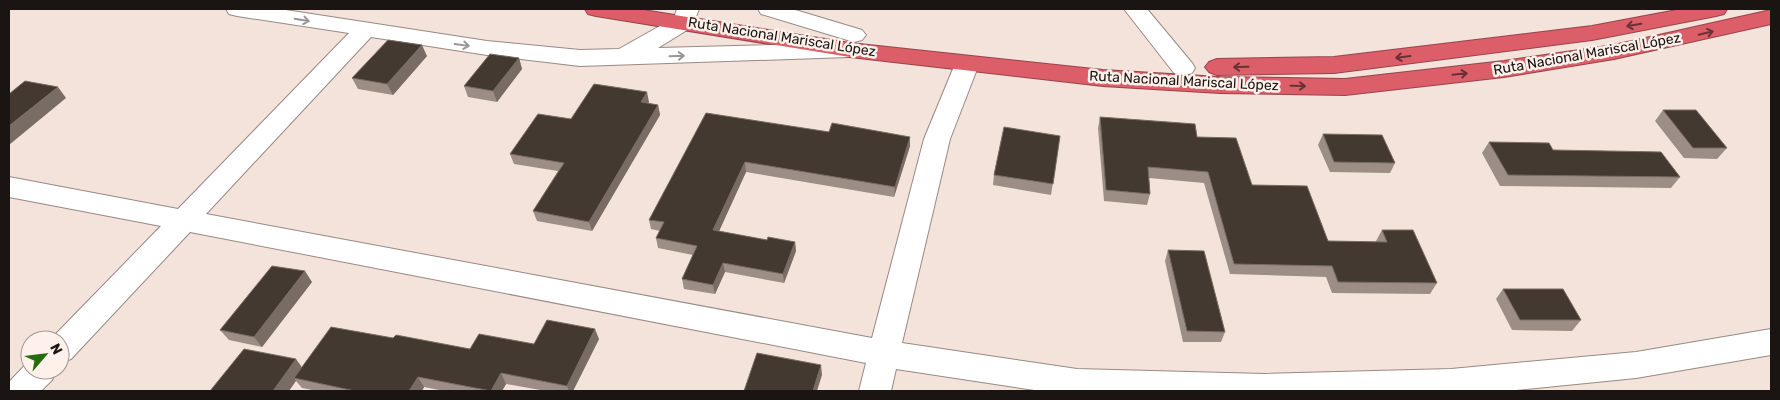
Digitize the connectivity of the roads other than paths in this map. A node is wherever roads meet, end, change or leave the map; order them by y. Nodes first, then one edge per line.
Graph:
1 (236, 9) edge
2 (596, 9) edge
3 (769, 9) edge
4 (1135, 9) edge
5 (1716, 9) edge
6 (687, 13) edge
7 (1771, 17) edge
8 (365, 30) junction
9 (852, 42) junction
10 (621, 58) junction
11 (967, 64) junction
12 (1183, 68) junction
13 (9, 188) edge
14 (182, 221) junction
15 (70, 339) edge
16 (1771, 342) edge
17 (885, 354) junction
18 (31, 380) edge
19 (21, 391) edge
20 (875, 391) edge

1 -> 8 street
2 - 6 highway, Ruta Nacional Mariscal López
3 - 9 street
4 - 12 street
5 -> 12 highway, Ruta Nacional Mariscal López
6 - 9 highway, Ruta Nacional Mariscal López
6 - 10 street
11 -> 7 highway, Ruta Nacional Mariscal López
8 -> 10 street
8 - 14 street
10 -> 9 street
9 - 11 highway, Ruta Nacional Mariscal López
9 - 12 highway, Ruta Nacional Mariscal López
11 - 17 street
13 - 14 street
14 - 15 street
14 - 17 street
16 - 17 street
17 - 20 street
18 - 19 street

